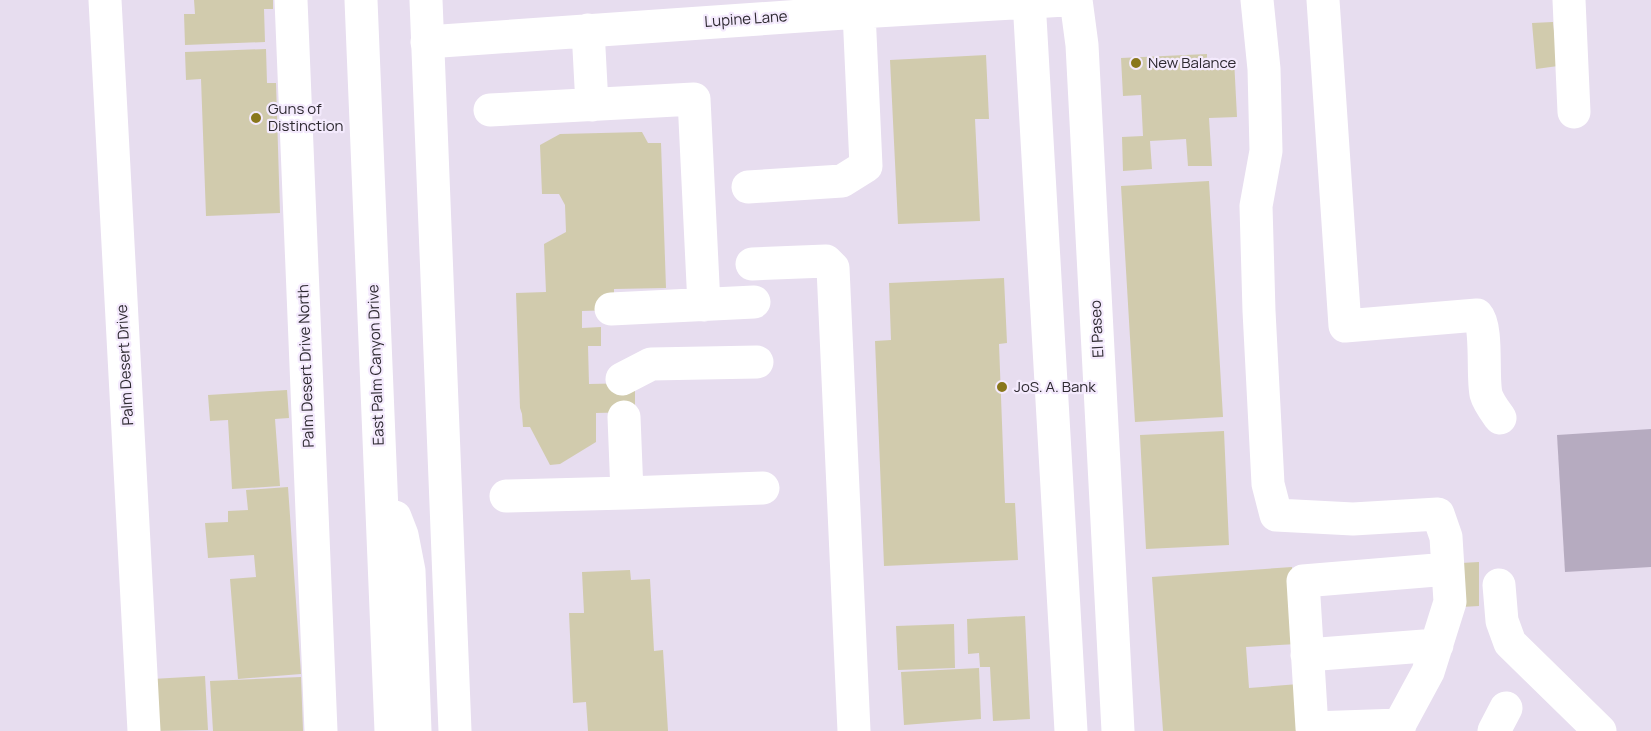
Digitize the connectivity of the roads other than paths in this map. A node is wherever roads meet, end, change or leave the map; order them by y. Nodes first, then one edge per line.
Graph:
1 (105, 0) edge
2 (291, 0) edge
3 (361, 0) edge
4 (426, 0) edge
5 (1065, 0) edge
6 (1076, 0) edge
7 (1257, 0) edge
8 (1323, 0) edge
9 (1569, 0) edge
10 (1029, 1) edge
11 (859, 12) junction
12 (606, 20) edge
13 (427, 42) junction
14 (592, 105) junction
15 (490, 110) dead end
16 (1574, 112) dead end
17 (748, 187) dead end
18 (752, 264) dead end
19 (754, 302) dead end
20 (704, 305) junction
21 (611, 309) dead end
22 (757, 362) dead end
23 (622, 379) dead end
24 (624, 417) dead end
25 (1500, 418) dead end
26 (381, 479) junction
27 (763, 488) dead end
28 (627, 493) junction
29 (506, 496) dead end
30 (1448, 569) junction
31 (1499, 585) dead end
32 (1437, 645) junction
33 (1307, 655) junction
34 (1398, 728) edge
35 (144, 731) edge
36 (321, 731) edge
37 (391, 731) edge
38 (415, 731) edge
39 (455, 731) edge
40 (854, 731) edge
41 (1071, 731) edge
42 (1118, 731) edge
43 (1600, 731) edge

1 - 35 street, Palm Desert Drive
2 - 36 street, Palm Desert Drive North
3 - 26 street, East Palm Canyon Drive
4 - 13 street
5 - 10 street, Lupine Lane
6 - 42 street, El Paseo
7 - 30 street
8 - 25 street
9 - 16 street
10 - 11 street, Lupine Lane
10 - 41 street
11 - 12 street, Lupine Lane
11 - 17 street
12 - 13 street, Lupine Lane
12 - 14 street
13 - 39 street
14 - 15 street
14 - 20 street
18 - 40 street
19 - 20 street
20 - 21 street
22 - 23 street
24 - 28 street
26 - 37 street, East Palm Canyon Drive
26 - 38 street
27 - 28 street
28 - 29 street
30 - 32 street
30 - 33 street
31 - 43 street
32 - 33 street
32 - 34 street
33 - 34 street

